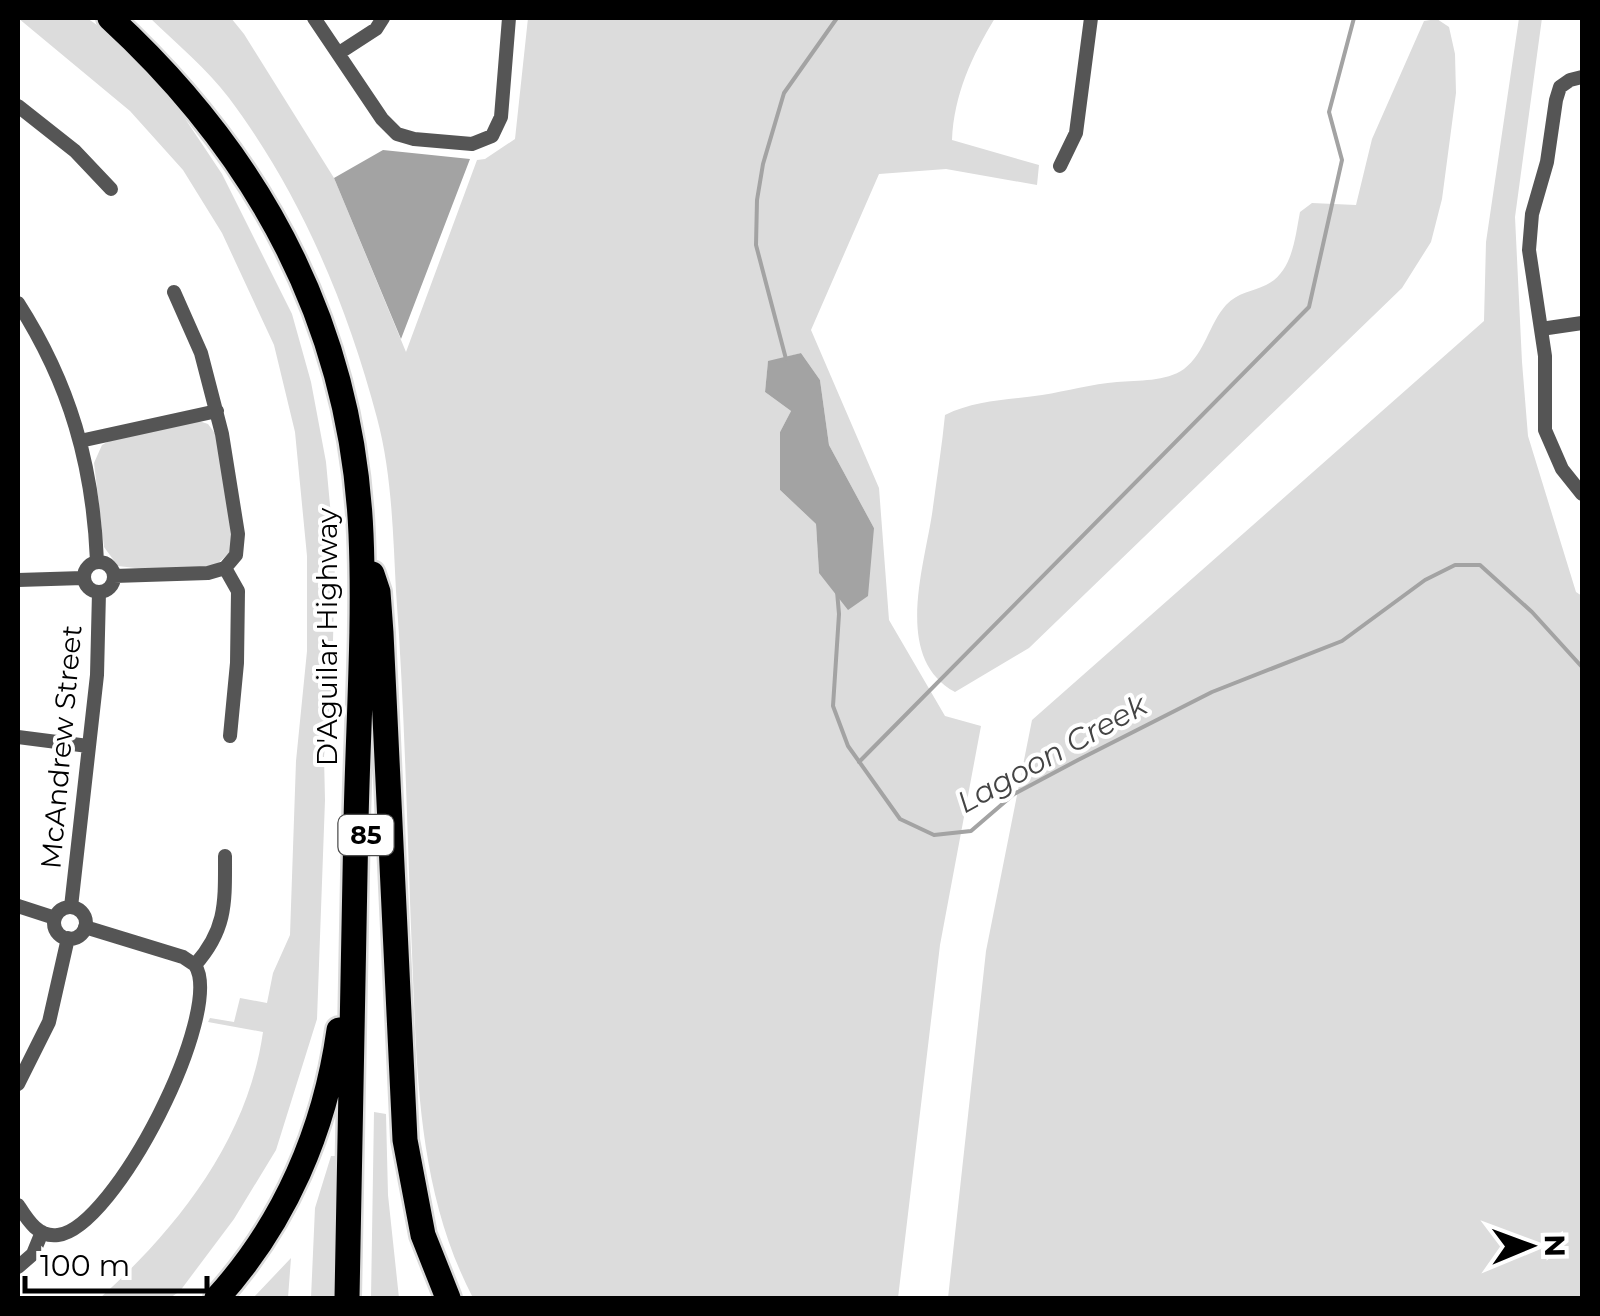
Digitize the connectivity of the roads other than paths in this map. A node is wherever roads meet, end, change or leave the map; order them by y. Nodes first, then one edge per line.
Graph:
1 (110, 18) edge
2 (122, 18) edge
3 (314, 18) edge
4 (384, 18) edge
5 (510, 18) edge
6 (1091, 18) edge
7 (340, 53) junction
8 (1582, 78) edge
9 (18, 106) edge
10 (1060, 166) dead end
11 (111, 189) dead end
12 (174, 292) dead end
13 (18, 303) edge
14 (1582, 323) edge
15 (1541, 329) junction
16 (217, 411) junction
17 (80, 440) junction
18 (1582, 494) edge
19 (97, 561) junction
20 (225, 568) junction
21 (372, 574) junction
22 (114, 576) junction
23 (83, 578) junction
24 (18, 580) edge
25 (100, 592) junction
26 (18, 736) edge
27 (230, 736) dead end
28 (88, 746) junction
29 (356, 837) junction
30 (225, 856) dead end
31 (18, 906) edge
32 (71, 907) junction
33 (55, 918) junction
34 (85, 927) junction
35 (68, 938) junction
36 (195, 965) junction
37 (18, 1084) edge
38 (18, 1204) edge
39 (42, 1232) junction
40 (18, 1267) edge
41 (217, 1298) edge
42 (347, 1298) edge
43 (358, 1298) edge
44 (448, 1298) edge

1 - 29 highway, D'Aguilar Highway / 85
2 - 21 highway, D'Aguilar Highway / 85
3 - 7 street
4 - 7 street
5 - 7 street
6 - 10 street
8 - 15 street
9 - 11 street
12 - 16 street
13 - 17 street
14 - 15 street
15 - 18 street
16 - 17 street
16 - 20 street
17 - 19 street
19 - 22 street
19 - 23 street
20 - 22 street
20 - 27 street
21 - 43 highway, D'Aguilar Highway / 85
21 - 44 highway
22 - 25 street
23 - 24 street
23 - 25 street
25 - 28 street, McAndrew Street
26 - 28 street
28 - 32 street, McAndrew Street
29 - 41 highway, D'Aguilar Highway / 85
29 - 42 highway
30 - 36 street
31 - 33 street
32 - 33 street
32 - 34 street
33 - 35 street
34 - 35 street
34 - 36 street
35 - 37 street
36 - 39 street
38 - 39 street
39 - 40 street

